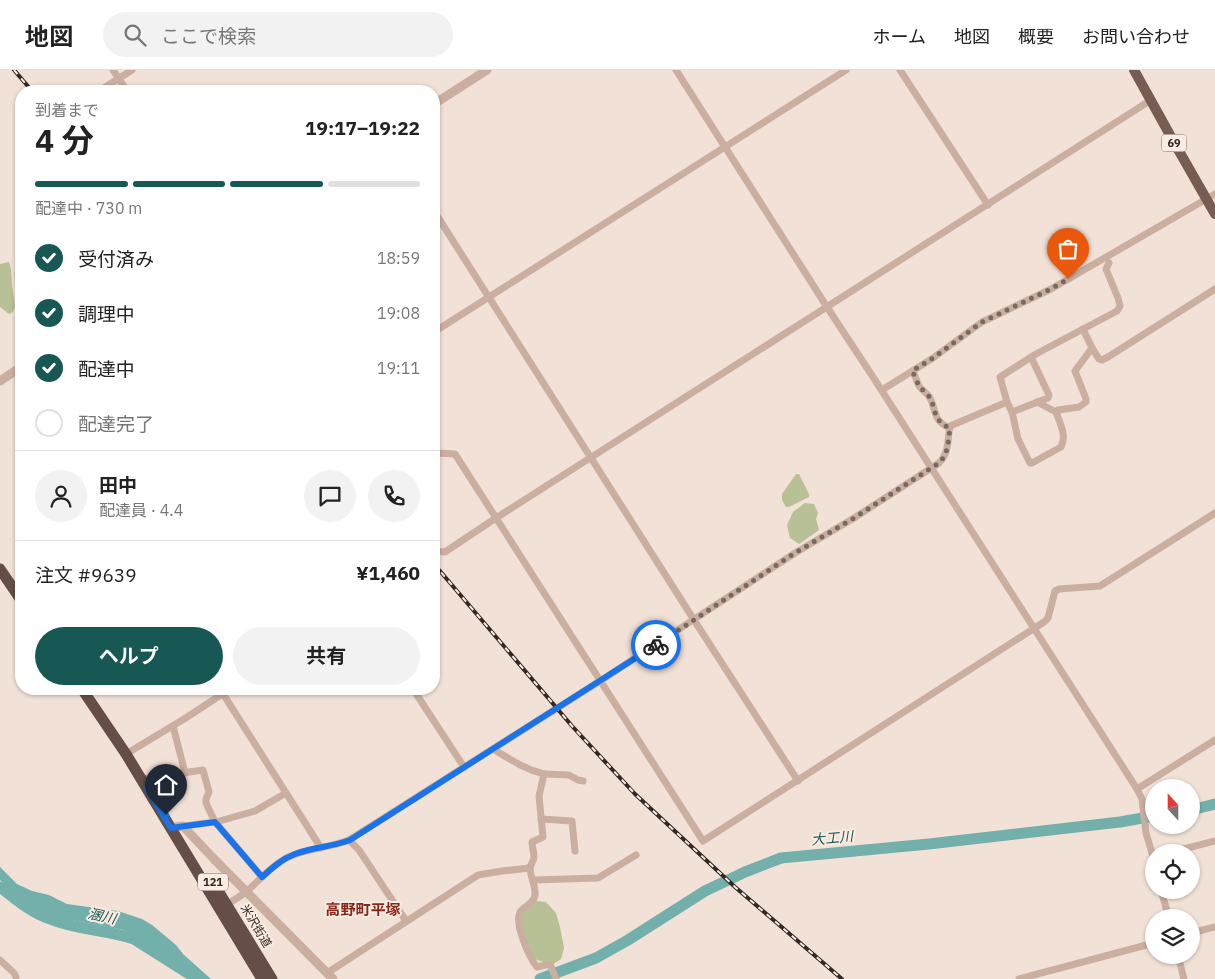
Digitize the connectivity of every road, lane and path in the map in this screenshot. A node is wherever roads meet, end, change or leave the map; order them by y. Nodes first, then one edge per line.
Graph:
1 (113, 70) edge
2 (132, 70) edge
3 (487, 70) edge
4 (676, 70) edge
5 (846, 70) edge
6 (900, 70) edge
7 (1134, 70) edge
8 (119, 78) junction
9 (108, 85) edge
10 (123, 85) edge
11 (440, 100) edge
12 (1151, 100) junction
13 (726, 146) junction
14 (1211, 197) edge
15 (988, 204) junction
16 (1215, 214) edge
17 (440, 221) edge
18 (1109, 263) dead end
19 (1215, 289) edge
20 (488, 297) junction
21 (827, 307) junction
22 (440, 328) edge
23 (1083, 329) junction
24 (1092, 348) junction
25 (1031, 357) junction
26 (15, 371) edge
27 (912, 371) junction
28 (0, 381) edge
29 (882, 390) junction
30 (1007, 402) junction
31 (1038, 402) junction
32 (1012, 412) junction
33 (1056, 412) junction
34 (950, 428) junction
35 (440, 453) edge
36 (591, 458) junction
37 (931, 468) junction
38 (1215, 513) edge
39 (496, 518) junction
40 (440, 552) edge
41 (0, 569) edge
42 (15, 586) edge
43 (694, 620) junction
44 (1034, 628) junction
45 (600, 681) junction
46 (86, 695) edge
47 (216, 695) edge
48 (224, 695) edge
49 (417, 695) edge
50 (173, 726) junction
51 (1215, 740) edge
52 (493, 749) junction
53 (126, 754) junction
54 (464, 767) junction
55 (185, 773) junction
56 (544, 774) junction
57 (583, 781) dead end
58 (798, 781) junction
59 (144, 784) junction
60 (1137, 789) junction
61 (286, 793) junction
62 (541, 819) junction
63 (215, 822) junction
64 (176, 827) junction
65 (350, 840) junction
66 (1215, 840) edge
67 (1150, 844) edge
68 (1200, 844) edge
69 (321, 848) junction
70 (575, 852) dead end
71 (636, 855) dead end
72 (530, 868) junction
73 (262, 877) junction
74 (533, 880) junction
75 (246, 892) junction
76 (223, 907) junction
77 (406, 921) junction
78 (1215, 926) edge
79 (1200, 930) edge
80 (1145, 944) edge
81 (0, 960) edge
82 (1180, 964) edge
83 (330, 976) edge
84 (16, 977) dead end
85 (262, 979) edge
86 (272, 979) edge
87 (556, 979) edge
88 (1020, 979) edge
89 (1184, 979) edge

1 - 8 street
2 - 8 street
3 - 11 street
4 - 13 street
5 - 13 street
6 - 15 street
7 - 12 main road, 69
8 - 9 street
8 - 10 street
12 - 14 main road, 69
12 - 15 street
13 - 20 street
13 - 21 street
14 - 16 main road, 69
14 - 27 street
15 - 21 street
17 - 20 street
18 - 23 street
19 - 24 street
20 - 22 street
20 - 36 street
21 - 29 street
21 - 36 street
23 - 24 street
23 - 25 street
24 - 33 street
25 - 30 street
25 - 31 street
26 - 28 street
27 - 29 street
27 - 34 street
29 - 37 street
30 - 32 street
30 - 34 street
31 - 32 street
31 - 33 street
32 - 33 street
34 - 37 street
35 - 39 street
36 - 39 street
36 - 43 street
37 - 43 street
37 - 44 street
38 - 44 street
39 - 40 street
39 - 45 street
41 - 42 highway
43 - 45 street
43 - 58 street
44 - 58 street
44 - 60 street
45 - 52 street
45 - 58 street
46 - 53 highway, 米沢街道 / 121
47 - 50 street
48 - 61 street
49 - 54 street
50 - 53 street
50 - 55 street
51 - 60 street
52 - 54 street
52 - 56 street
53 - 59 highway, 米沢街道 / 121
54 - 65 street
55 - 59 street
55 - 63 street
56 - 57 street
56 - 62 street
59 - 64 highway, 米沢街道 / 121
60 - 67 street
61 - 63 street
61 - 69 street
62 - 70 street
62 - 72 street
63 - 64 street
63 - 73 street
64 - 75 street
64 - 76 highway, 米沢街道 / 121
65 - 69 street
65 - 77 street
66 - 68 street
69 - 73 street
71 - 74 street
72 - 74 street
72 - 77 street
73 - 75 street
74 - 87 street
75 - 76 street
75 - 83 street
76 - 85 highway, 米沢街道 / 121
76 - 86 highway, 米沢街道 / 121
77 - 83 street
78 - 79 street
80 - 88 street
81 - 84 street
82 - 89 street

